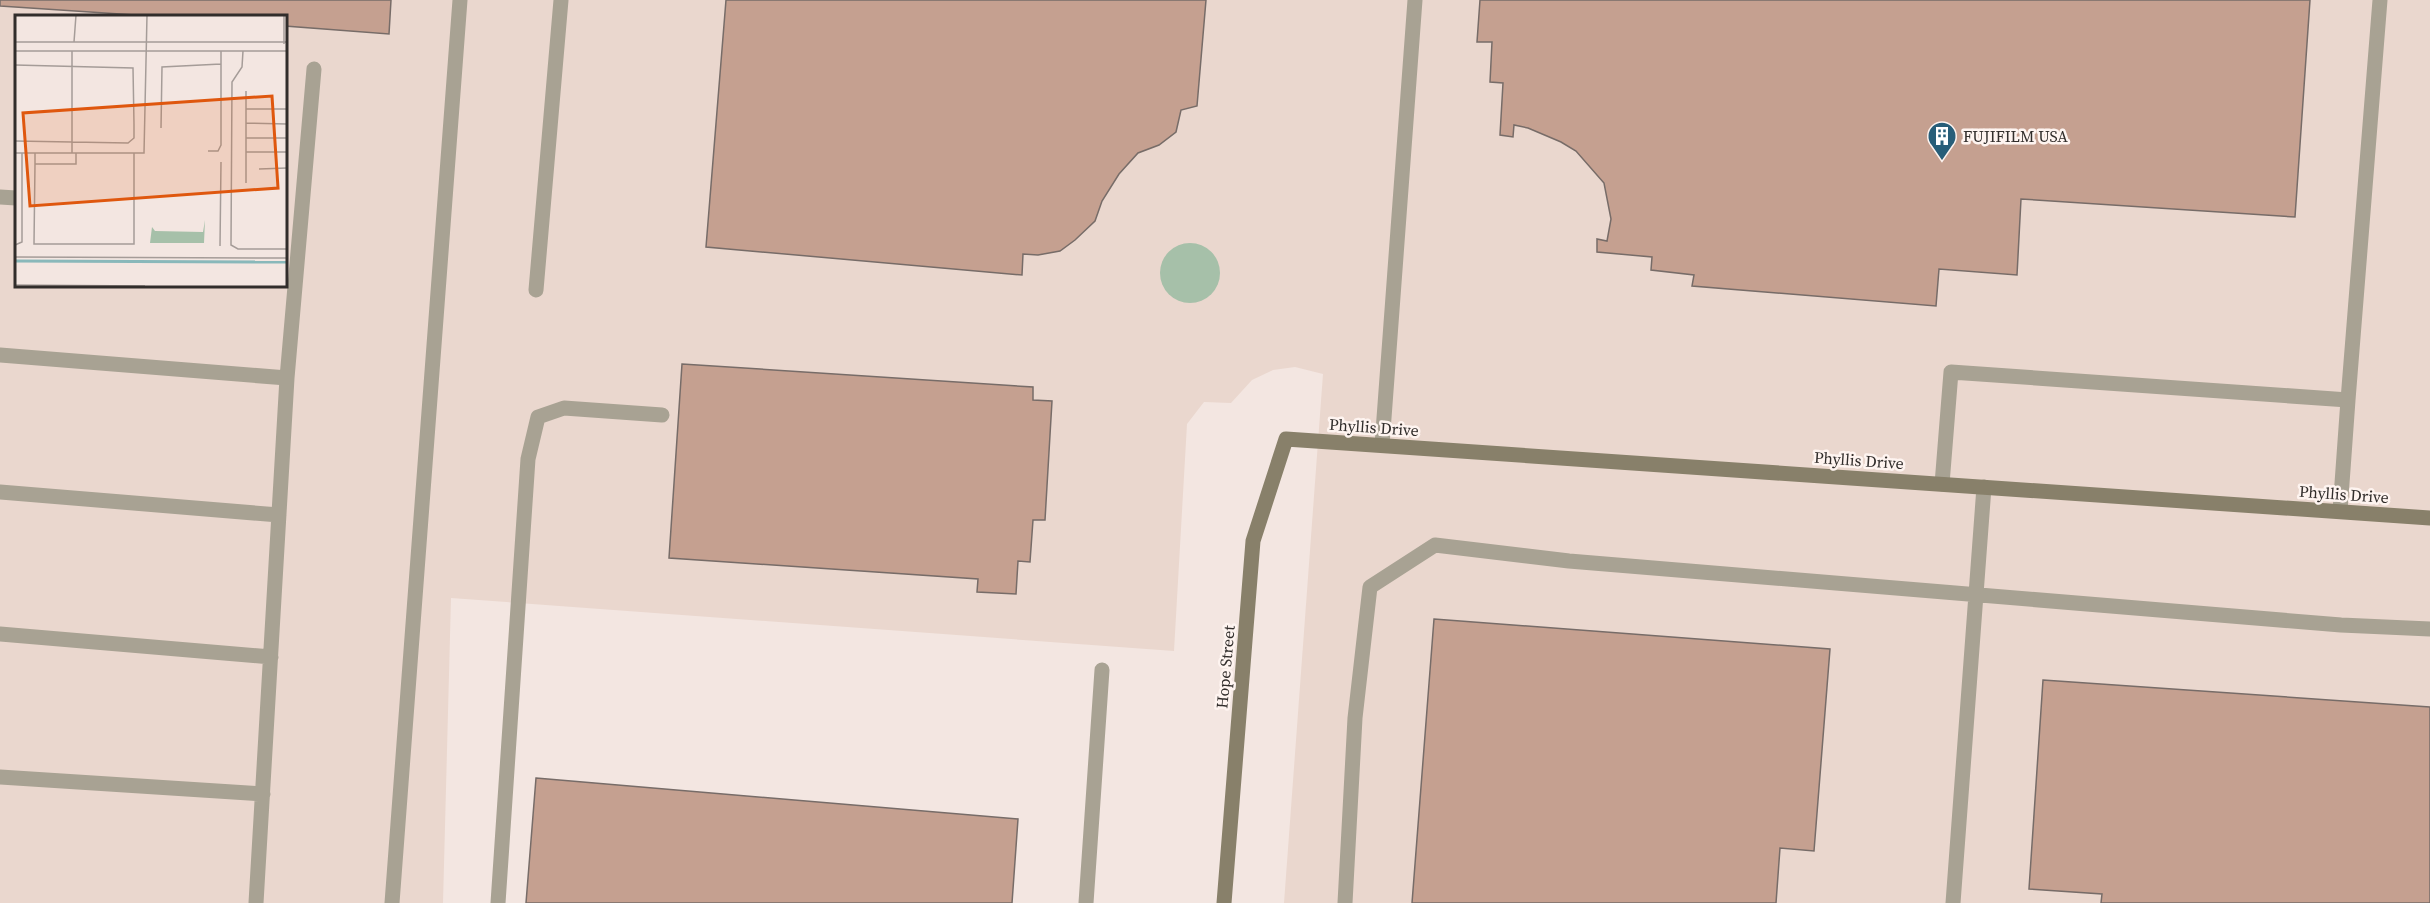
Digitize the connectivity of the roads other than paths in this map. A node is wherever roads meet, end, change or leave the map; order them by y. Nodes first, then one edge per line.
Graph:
1 (460, 0) edge
2 (561, 0) edge
3 (1414, 0) edge
4 (2380, 0) edge
5 (315, 69) dead end
6 (0, 197) edge
7 (15, 198) edge
8 (536, 290) dead end
9 (0, 355) edge
10 (287, 378) junction
11 (2348, 400) junction
12 (662, 415) dead end
13 (1286, 439) joint
14 (1382, 445) junction
15 (1942, 484) junction
16 (1984, 487) junction
17 (0, 492) edge
18 (2340, 512) junction
19 (279, 515) junction
20 (2430, 518) edge
21 (1976, 595) junction
22 (2430, 629) edge
23 (0, 634) edge
24 (271, 657) junction
25 (1102, 670) dead end
26 (0, 777) edge
27 (263, 794) junction
28 (256, 903) edge
29 (392, 903) edge
30 (498, 903) edge
31 (1086, 903) edge
32 (1224, 903) edge
33 (1345, 903) edge
34 (1953, 903) edge

1 - 29 lane
2 - 8 lane
3 - 14 lane
4 - 11 lane
5 - 10 lane
6 - 7 lane
9 - 10 lane
10 - 19 lane
11 - 15 lane
11 - 18 lane
12 - 30 lane
13 - 14 street, Phyllis Drive
13 - 32 street, Hope Street
14 - 15 street, Phyllis Drive
15 - 16 street, Phyllis Drive
16 - 18 street, Phyllis Drive
16 - 21 lane
17 - 19 lane
18 - 20 street, Phyllis Drive
19 - 24 lane
21 - 22 lane
21 - 33 lane
21 - 34 lane
23 - 24 lane
24 - 27 lane
25 - 31 lane
26 - 27 lane
27 - 28 lane

